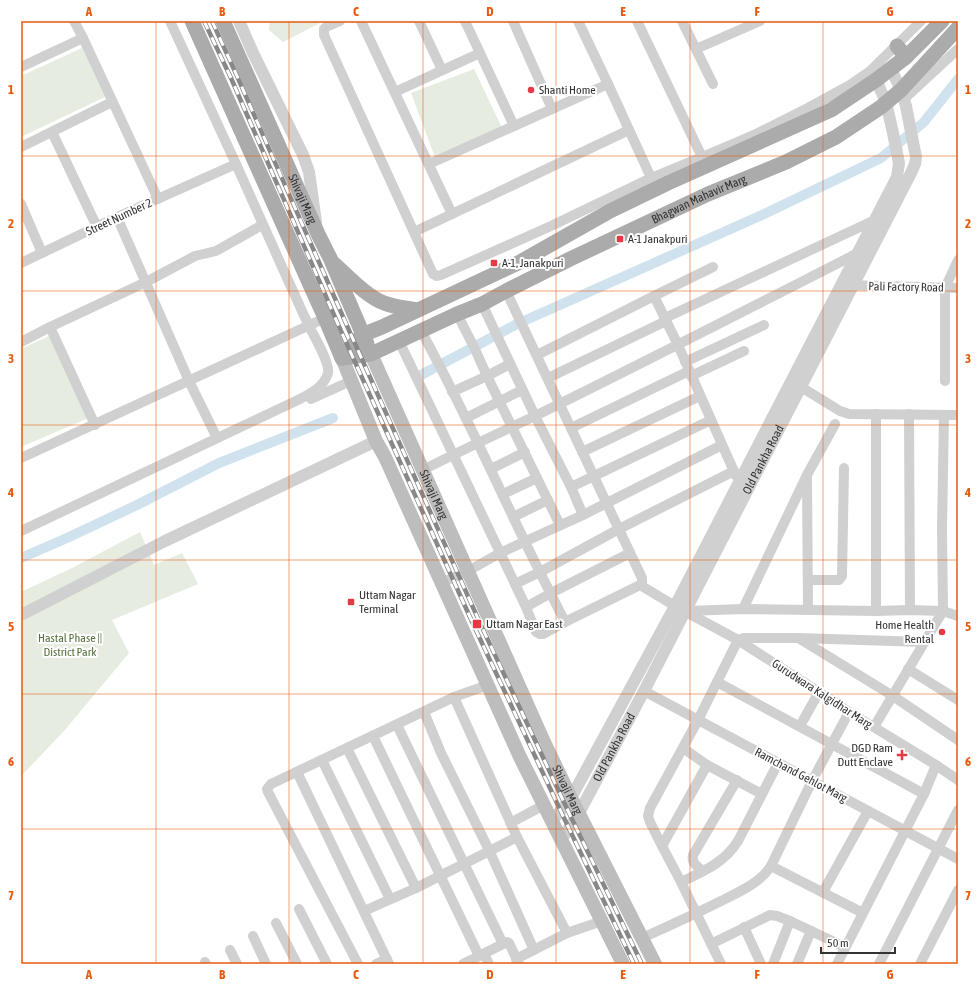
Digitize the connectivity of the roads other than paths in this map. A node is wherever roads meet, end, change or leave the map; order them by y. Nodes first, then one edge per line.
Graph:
1 (74, 21) edge
2 (170, 21) edge
3 (192, 21) edge
4 (223, 21) edge
5 (239, 21) edge
6 (340, 21) edge
7 (361, 21) edge
8 (419, 21) edge
9 (465, 21) edge
10 (513, 21) edge
11 (578, 21) edge
12 (637, 21) edge
13 (682, 21) edge
14 (760, 21) edge
15 (921, 21) edge
16 (942, 21) edge
17 (958, 28) edge
18 (83, 38) junction
19 (696, 49) junction
20 (958, 49) edge
21 (902, 52) junction
22 (480, 53) junction
23 (21, 67) edge
24 (891, 69) junction
25 (442, 70) junction
26 (876, 80) junction
27 (608, 84) junction
28 (713, 84) dead end
29 (395, 92) junction
30 (903, 94) junction
31 (112, 102) junction
32 (886, 102) junction
33 (552, 109) junction
34 (514, 126) junction
35 (629, 130) junction
36 (52, 132) junction
37 (21, 147) edge
38 (702, 157) junction
39 (236, 164) junction
40 (429, 164) junction
41 (653, 184) junction
42 (158, 200) junction
43 (21, 204) edge
44 (452, 214) junction
45 (117, 217) junction
46 (875, 220) junction
47 (262, 224) junction
48 (97, 227) junction
49 (414, 232) junction
50 (318, 234) junction
51 (42, 253) junction
52 (858, 253) junction
53 (330, 260) junction
54 (958, 260) edge
55 (21, 263) edge
56 (713, 267) dead end
57 (146, 282) junction
58 (847, 285) junction
59 (945, 288) junction
60 (958, 288) edge
61 (506, 291) junction
62 (654, 296) junction
63 (482, 304) junction
64 (418, 310) junction
65 (457, 314) junction
66 (325, 318) junction
67 (665, 319) junction
68 (764, 325) dead end
69 (309, 326) junction
70 (50, 327) junction
71 (421, 331) junction
72 (362, 335) junction
73 (399, 341) junction
74 (21, 342) edge
75 (678, 345) junction
76 (744, 351) dead end
77 (371, 354) junction
78 (537, 355) junction
79 (342, 358) junction
80 (510, 364) junction
81 (688, 370) junction
82 (487, 376) junction
83 (548, 378) junction
84 (351, 380) junction
85 (189, 381) junction
86 (945, 381) dead end
87 (801, 387) junction
88 (522, 390) junction
89 (452, 392) junction
90 (700, 396) junction
91 (500, 401) junction
92 (560, 403) junction
93 (876, 414) junction
94 (908, 414) junction
95 (944, 414) junction
96 (958, 415) edge
97 (535, 416) junction
98 (466, 418) junction
99 (711, 420) junction
100 (836, 424) dead end
101 (95, 425) junction
102 (512, 426) junction
103 (572, 428) junction
104 (216, 438) junction
105 (376, 442) junction
106 (478, 442) junction
107 (722, 445) junction
108 (525, 452) junction
109 (582, 452) junction
110 (453, 454) junction
111 (21, 458) edge
112 (844, 468) dead end
113 (491, 469) junction
114 (423, 470) junction
115 (807, 475) junction
116 (594, 476) junction
117 (737, 476) junction
118 (537, 478) junction
119 (571, 487) junction
120 (502, 494) junction
121 (548, 500) junction
122 (606, 503) junction
123 (583, 515) junction
124 (513, 517) junction
125 (560, 525) junction
126 (619, 529) junction
127 (21, 531) edge
128 (21, 538) edge
129 (525, 541) junction
130 (630, 552) junction
131 (500, 553) junction
132 (468, 571) junction
133 (540, 572) junction
134 (808, 580) junction
135 (442, 583) junction
136 (515, 584) junction
137 (640, 585) junction
138 (551, 593) junction
139 (526, 607) junction
140 (680, 609) junction
141 (743, 609) junction
142 (808, 610) junction
143 (910, 610) junction
144 (876, 611) junction
145 (943, 611) junction
146 (21, 615) edge
147 (958, 616) edge
148 (565, 622) junction
149 (798, 638) junction
150 (738, 640) junction
151 (924, 642) junction
152 (908, 669) junction
153 (717, 682) junction
154 (488, 685) junction
155 (644, 691) junction
156 (819, 692) junction
157 (893, 696) junction
158 (454, 697) junction
159 (958, 700) edge
160 (424, 712) junction
161 (849, 712) junction
162 (698, 720) junction
163 (397, 725) junction
164 (800, 726) junction
165 (874, 727) junction
166 (373, 736) junction
167 (958, 740) edge
168 (832, 743) junction
169 (347, 748) junction
170 (683, 748) junction
171 (322, 760) junction
172 (778, 763) junction
173 (707, 764) junction
174 (936, 765) junction
175 (297, 772) junction
176 (737, 780) junction
177 (958, 780) edge
178 (812, 781) junction
179 (762, 794) junction
180 (924, 794) junction
181 (571, 798) junction
182 (544, 805) junction
183 (958, 810) edge
184 (868, 811) junction
185 (579, 813) junction
186 (552, 821) junction
187 (510, 823) junction
188 (906, 831) junction
189 (516, 836) junction
190 (561, 840) junction
191 (662, 846) junction
192 (938, 848) junction
193 (489, 850) junction
194 (958, 859) edge
195 (464, 864) junction
196 (771, 866) junction
197 (703, 871) junction
198 (440, 876) junction
199 (682, 882) junction
200 (416, 888) junction
201 (958, 890) edge
202 (824, 892) junction
203 (390, 899) junction
204 (299, 909) dead end
205 (364, 911) junction
206 (863, 913) junction
207 (696, 914) junction
208 (602, 921) junction
209 (790, 921) junction
210 (276, 923) dead end
211 (744, 928) junction
212 (811, 931) junction
213 (567, 934) junction
214 (253, 936) dead end
215 (642, 938) junction
216 (503, 944) junction
217 (711, 944) junction
218 (845, 947) junction
219 (230, 950) dead end
220 (534, 950) junction
221 (482, 955) junction
222 (388, 961) edge
223 (517, 961) edge
224 (237, 964) edge
225 (266, 964) edge
226 (296, 964) edge
227 (327, 964) edge
228 (358, 964) edge
229 (376, 964) edge
230 (463, 964) edge
231 (489, 964) edge
232 (623, 964) edge
233 (655, 964) edge
234 (720, 964) edge
235 (761, 964) edge
236 (773, 964) edge
237 (797, 964) edge
238 (837, 964) edge
239 (878, 964) edge
240 (920, 964) edge

1 - 18 street
2 - 39 street
3 - 66 main road
4 - 50 main road, Shivaji Marg
5 - 50 street
6 - 49 street
7 - 29 street
8 - 25 street
9 - 22 street
10 - 33 street
11 - 27 street
12 - 38 street
13 - 19 street
14 - 19 street
15 - 21 street
16 - 21 main road
17 - 30 main road, Bhagwan Mahavir Marg
18 - 23 street
18 - 31 street
19 - 28 street
20 - 30 street
21 - 24 main road
21 - 38 street
22 - 25 street
22 - 34 street
24 - 26 main road
24 - 30 street, Old Pankha Road
25 - 29 street
26 - 32 street, Old Pankha Road
26 - 41 main road
27 - 33 street
27 - 35 street
29 - 40 street
30 - 32 main road, Bhagwan Mahavir Marg
30 - 58 street, Old Pankha Road
31 - 36 street
31 - 42 street
32 - 46 street, Old Pankha Road
32 - 61 main road, Bhagwan Mahavir Marg
33 - 34 street
34 - 40 street
35 - 41 street
35 - 44 street
36 - 37 street
36 - 48 street
38 - 41 street
39 - 42 street, Street Number 2
39 - 47 street
40 - 44 street
41 - 49 street
41 - 64 main road
42 - 45 street, Street Number 2
43 - 51 street
44 - 49 street
45 - 48 street, Street Number 2
45 - 57 street
46 - 52 street, Old Pankha Road
46 - 67 street
47 - 57 street
47 - 69 street
48 - 51 street, Street Number 2
50 - 53 main road, Shivaji Marg
51 - 55 street, Street Number 2
52 - 58 street, Old Pankha Road
52 - 75 street
53 - 64 main road
53 - 72 main road, Shivaji Marg
54 - 59 street
56 - 62 street
57 - 70 street
57 - 85 street
58 - 59 street, Pali Factory Road
58 - 87 street, Old Pankha Road
58 - 117 street, Old Pankha Road
59 - 60 street, Pali Factory Road
59 - 86 street
61 - 63 main road, Bhagwan Mahavir Marg
61 - 78 street
62 - 67 street
62 - 78 street
63 - 65 main road, Bhagwan Mahavir Marg
63 - 80 street
64 - 72 main road
65 - 71 main road, Bhagwan Mahavir Marg
65 - 82 street
66 - 69 street
66 - 79 main road
67 - 75 street
67 - 83 street
68 - 81 street
69 - 85 street
69 - 104 street
70 - 74 street
70 - 101 street
71 - 73 main road, Bhagwan Mahavir Marg
71 - 89 street
72 - 77 main road, Shivaji Marg
72 - 79 main road
73 - 77 main road, Bhagwan Mahavir Marg
73 - 110 street
75 - 81 street
75 - 92 street
76 - 81 street
77 - 79 main road, Bhagwan Mahavir Marg
77 - 114 main road, Shivaji Marg
78 - 83 street
79 - 84 main road
80 - 82 street
80 - 88 street
81 - 90 street
81 - 103 street
82 - 89 street
82 - 91 street
83 - 92 street
84 - 105 main road
84 - 128 street
85 - 101 street
85 - 104 street
87 - 93 street
87 - 140 street, Old Pankha Road
88 - 91 street
88 - 97 street
89 - 98 street
90 - 99 street
90 - 109 street
91 - 98 street
91 - 102 street
92 - 97 street
92 - 103 street
93 - 94 street
93 - 144 street
94 - 95 street
94 - 143 street
95 - 96 street
95 - 145 street
97 - 102 street
97 - 119 street
98 - 106 street
99 - 107 street
99 - 116 street
100 - 115 street
101 - 111 street
102 - 106 street
102 - 108 street
103 - 109 street
104 - 127 street
105 - 135 main road
105 - 146 street
106 - 110 street
106 - 113 street
107 - 117 street
107 - 122 street
108 - 113 street
108 - 118 street
109 - 116 street
110 - 114 street
110 - 131 street
112 - 134 street
113 - 120 street
114 - 132 main road, Shivaji Marg
115 - 134 street
115 - 141 street
116 - 119 street
116 - 122 street
117 - 126 street
117 - 140 street, Old Pankha Road
118 - 120 street
118 - 121 street
119 - 123 street
120 - 124 street
121 - 124 street
121 - 125 street
122 - 123 street
122 - 126 street
123 - 125 street
124 - 129 street
125 - 129 street
126 - 130 street
126 - 133 street
129 - 131 street
129 - 133 street
130 - 137 street
130 - 138 street
131 - 132 street
131 - 136 street
132 - 135 street
132 - 181 main road, Shivaji Marg
133 - 136 street
133 - 138 street
134 - 142 street
135 - 154 main road
136 - 139 street
137 - 140 street, Gurudwara Kalgidhar Marg
137 - 148 street
138 - 139 street
138 - 148 street
139 - 148 street
140 - 141 street
140 - 150 street, Gurudwara Kalgidhar Marg
140 - 155 street, Old Pankha Road
140 - 181 street, Old Pankha Road
141 - 142 street
142 - 144 street
143 - 144 street
143 - 145 street
145 - 147 street
145 - 151 street
149 - 150 street
149 - 151 street
149 - 157 street
150 - 153 street
150 - 156 street, Gurudwara Kalgidhar Marg
151 - 152 street
152 - 157 street
152 - 159 street
153 - 162 street
153 - 164 street
154 - 158 street
154 - 182 main road
155 - 162 street, Ramchand Gehlot Marg
155 - 185 street, Old Pankha Road
156 - 161 street, Gurudwara Kalgidhar Marg
156 - 164 street
157 - 165 street
157 - 167 street
158 - 160 street
158 - 187 street
160 - 163 street
160 - 193 street
161 - 165 street, Gurudwara Kalgidhar Marg
161 - 168 street
162 - 170 street
162 - 172 street, Ramchand Gehlot Marg
163 - 166 street
163 - 195 street
164 - 168 street
165 - 174 street, Gurudwara Kalgidhar Marg
166 - 169 street
166 - 198 street
168 - 178 street
168 - 180 street
169 - 171 street
169 - 200 street
170 - 173 street
170 - 191 street
171 - 175 street
171 - 203 street
172 - 178 street, Ramchand Gehlot Marg
172 - 179 street
173 - 176 street
173 - 191 street
174 - 177 street, Gurudwara Kalgidhar Marg
174 - 180 street
175 - 205 street
175 - 228 street
176 - 179 street
176 - 197 street
178 - 184 street, Ramchand Gehlot Marg
178 - 196 street
179 - 197 street
180 - 188 street
181 - 185 main road, Shivaji Marg
181 - 186 street, Old Pankha Road
182 - 186 main road
182 - 187 street
183 - 192 street
184 - 188 street, Ramchand Gehlot Marg
184 - 202 street
185 - 190 street, Old Pankha Road
185 - 215 main road, Shivaji Marg
186 - 190 main road
187 - 189 street
188 - 192 street, Ramchand Gehlot Marg
188 - 206 street
189 - 193 street
189 - 213 street
190 - 208 main road
191 - 199 street
192 - 194 street, Ramchand Gehlot Marg
192 - 239 street
193 - 195 street
193 - 220 street
195 - 198 street
195 - 216 street
196 - 202 street
196 - 207 street
197 - 199 street
198 - 200 street
198 - 221 street
199 - 207 street
200 - 203 street
201 - 240 street
202 - 206 street
203 - 205 street
204 - 227 street
205 - 222 street
206 - 218 street
207 - 215 street
207 - 217 street
208 - 213 street
208 - 232 main road
209 - 211 street
209 - 212 street
209 - 236 street
210 - 226 street
211 - 217 street
211 - 235 street
212 - 218 street
212 - 237 street
213 - 220 street
214 - 225 street
215 - 233 main road, Shivaji Marg
216 - 221 street
216 - 223 street
217 - 234 street
218 - 238 street
219 - 224 street
220 - 223 street
221 - 230 street
221 - 231 street
222 - 229 street

